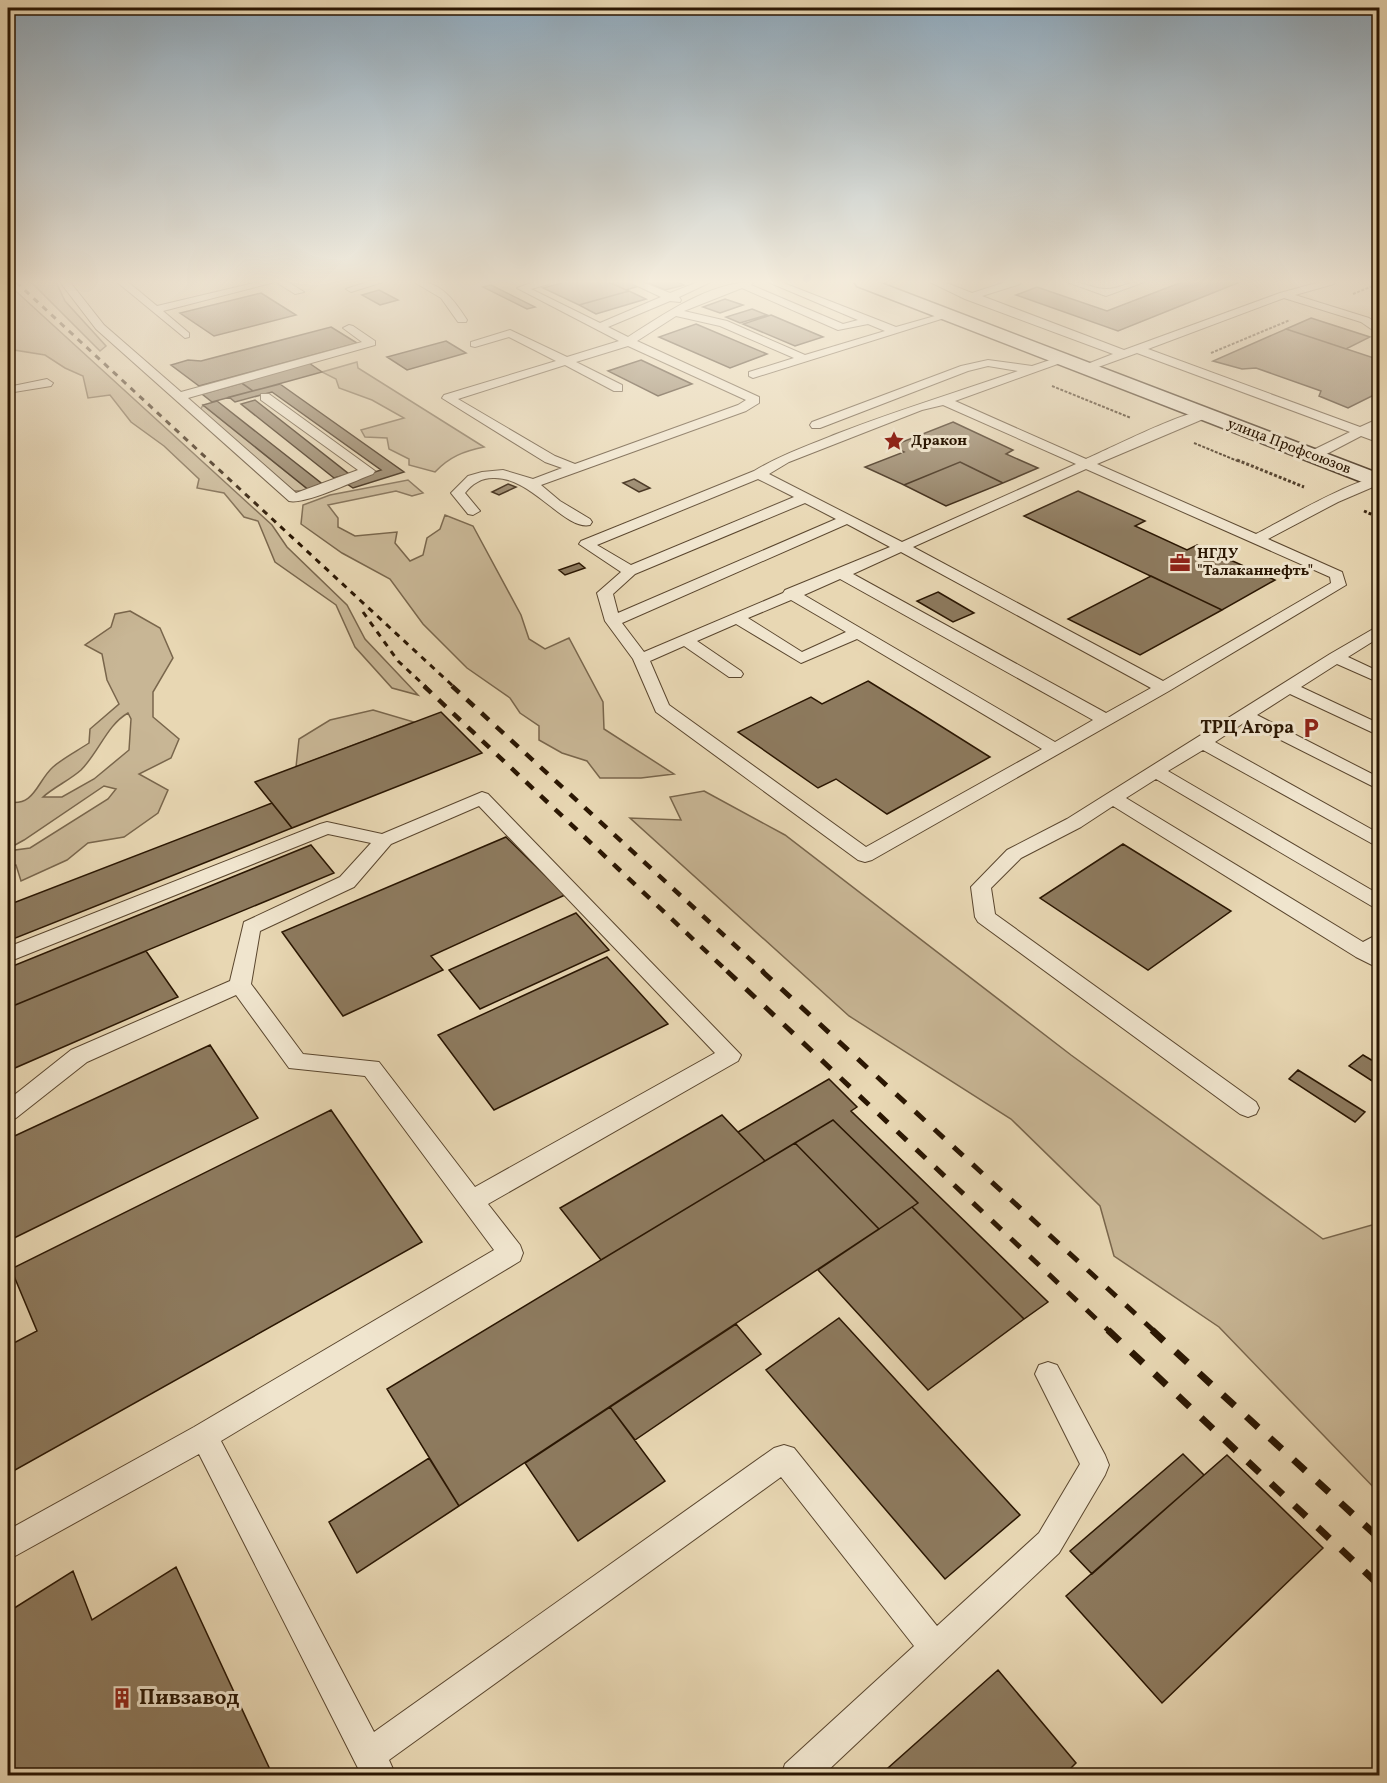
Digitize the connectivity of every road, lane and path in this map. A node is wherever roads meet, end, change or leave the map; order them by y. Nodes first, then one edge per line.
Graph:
1 (142, 365) edge
2 (291, 365) edge
3 (553, 365) edge
4 (574, 365) edge
5 (679, 365) edge
6 (784, 365) edge
7 (978, 365) edge
8 (1002, 365) edge
9 (1046, 365) edge
10 (1077, 365) edge
11 (1095, 365) edge
12 (1180, 365) edge
13 (1086, 369) junction
14 (1033, 370) junction
15 (753, 374) dead end
16 (47, 383) dead end
17 (618, 388) dead end
18 (8, 390) edge
19 (177, 397) junction
20 (265, 397) dead end
21 (944, 402) junction
22 (1204, 414) junction
23 (1380, 422) edge
24 (816, 425) dead end
25 (1359, 432) junction
26 (1380, 439) edge
27 (1312, 456) junction
28 (1087, 466) junction
29 (573, 468) junction
30 (759, 474) junction
31 (1378, 481) edge
32 (532, 484) junction
33 (804, 498) junction
34 (472, 511) dead end
35 (847, 519) junction
36 (585, 522) dead end
37 (1257, 539) junction
38 (902, 547) junction
39 (630, 571) junction
40 (839, 572) junction
41 (790, 593) junction
42 (737, 618) junction
43 (613, 621) junction
44 (1378, 632) edge
45 (857, 633) junction
46 (685, 640) junction
47 (1336, 657) junction
48 (641, 659) junction
49 (735, 674) dead end
50 (1380, 678) edge
51 (1289, 687) junction
52 (1163, 688) junction
53 (1244, 715) junction
54 (1106, 720) junction
55 (1380, 731) edge
56 (1202, 742) junction
57 (1055, 749) junction
58 (1155, 771) junction
59 (1380, 785) edge
60 (1113, 798) junction
61 (384, 840) junction
62 (1379, 840) edge
63 (1380, 904) edge
64 (1374, 951) edge
65 (8, 955) edge
66 (240, 985) junction
67 (1248, 1108) dead end
68 (8, 1112) edge
69 (472, 1201) junction
70 (1048, 1374) dead end
71 (204, 1436) junction
72 (8, 1546) edge
73 (935, 1648) junction
74 (375, 1765) edge
75 (797, 1776) edge

1 - 19 lane
2 - 19 lane
3 - 29 lane
4 - 17 lane
5 - 29 lane
6 - 15 lane
7 - 24 lane
8 - 14 lane
9 - 14 lane
10 - 13 main road, улица Профсоюзов
11 - 13 lane
12 - 25 lane
13 - 22 main road, улица Профсоюзов
14 - 21 lane
16 - 18 lane
19 - 20 lane
21 - 28 lane
21 - 30 lane
22 - 27 main road, улица Профсоюзов
22 - 28 lane
23 - 25 lane
25 - 26 lane
25 - 27 lane
27 - 31 main road, улица Профсоюзов
28 - 37 lane
28 - 38 lane
29 - 32 lane
30 - 33 lane
30 - 39 lane
31 - 37 lane
32 - 34 lane
32 - 36 lane
33 - 35 lane
33 - 39 lane
35 - 38 lane
35 - 43 lane
37 - 52 lane
38 - 40 lane
38 - 52 lane
39 - 43 lane
40 - 41 lane
40 - 54 lane
41 - 42 lane
41 - 45 lane
42 - 45 lane
42 - 46 lane
43 - 48 lane
44 - 47 lane
45 - 57 lane
46 - 48 lane
46 - 49 lane
47 - 50 lane
47 - 51 lane
48 - 57 lane
51 - 53 lane
51 - 55 lane
52 - 54 lane
53 - 56 lane
53 - 59 lane
54 - 57 lane
56 - 58 lane
56 - 62 lane
58 - 60 lane
58 - 63 lane
60 - 64 lane
60 - 67 lane
61 - 65 lane
61 - 66 lane
61 - 69 lane
66 - 68 lane
66 - 69 lane
69 - 71 lane
70 - 73 lane
71 - 72 lane
71 - 74 lane
73 - 74 lane
73 - 75 lane

